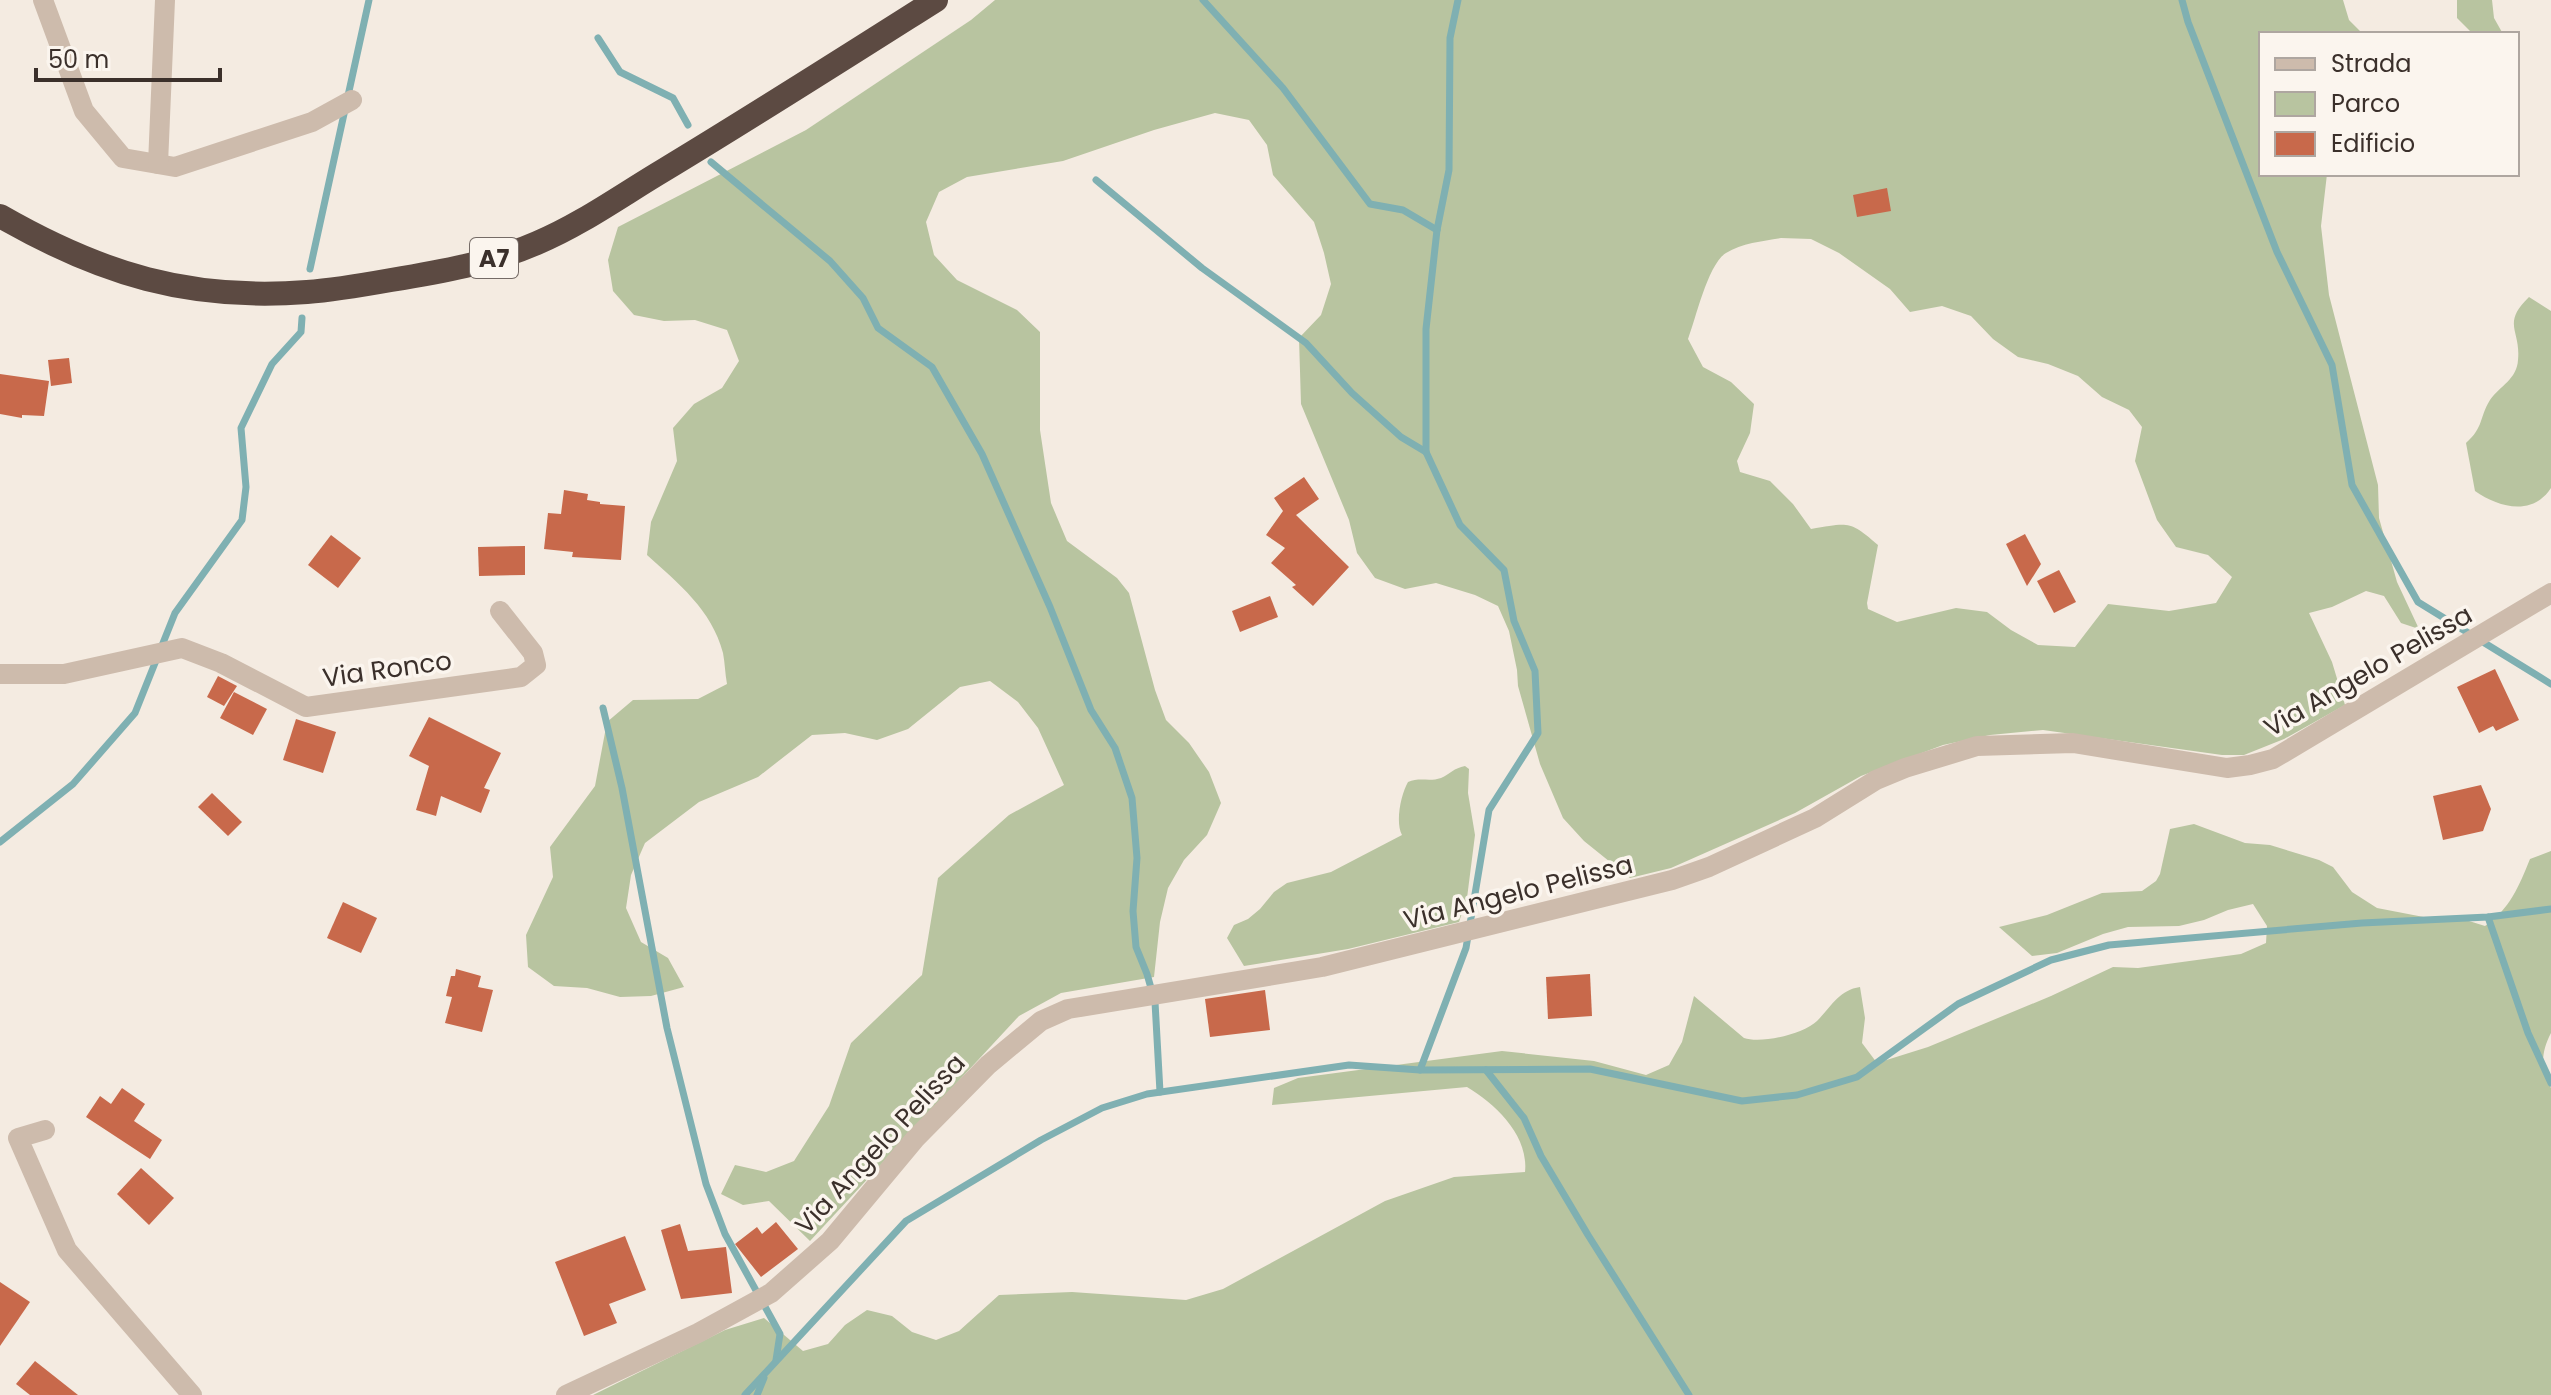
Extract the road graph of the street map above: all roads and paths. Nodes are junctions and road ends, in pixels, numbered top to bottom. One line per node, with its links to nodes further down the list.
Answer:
1 (43, 0): 5 (street)
2 (165, 0): 5 (street)
3 (936, 0): 6 (highway, A7)
4 (352, 100): 5 (street)
5 (158, 164)
6 (0, 216)
7 (2551, 593): 12 (street, Via Angelo Pelissa)
8 (500, 611): 9 (street, Via Ronco)
9 (0, 674)
10 (45, 1130): 11 (street)
11 (192, 1395)
12 (566, 1395)

